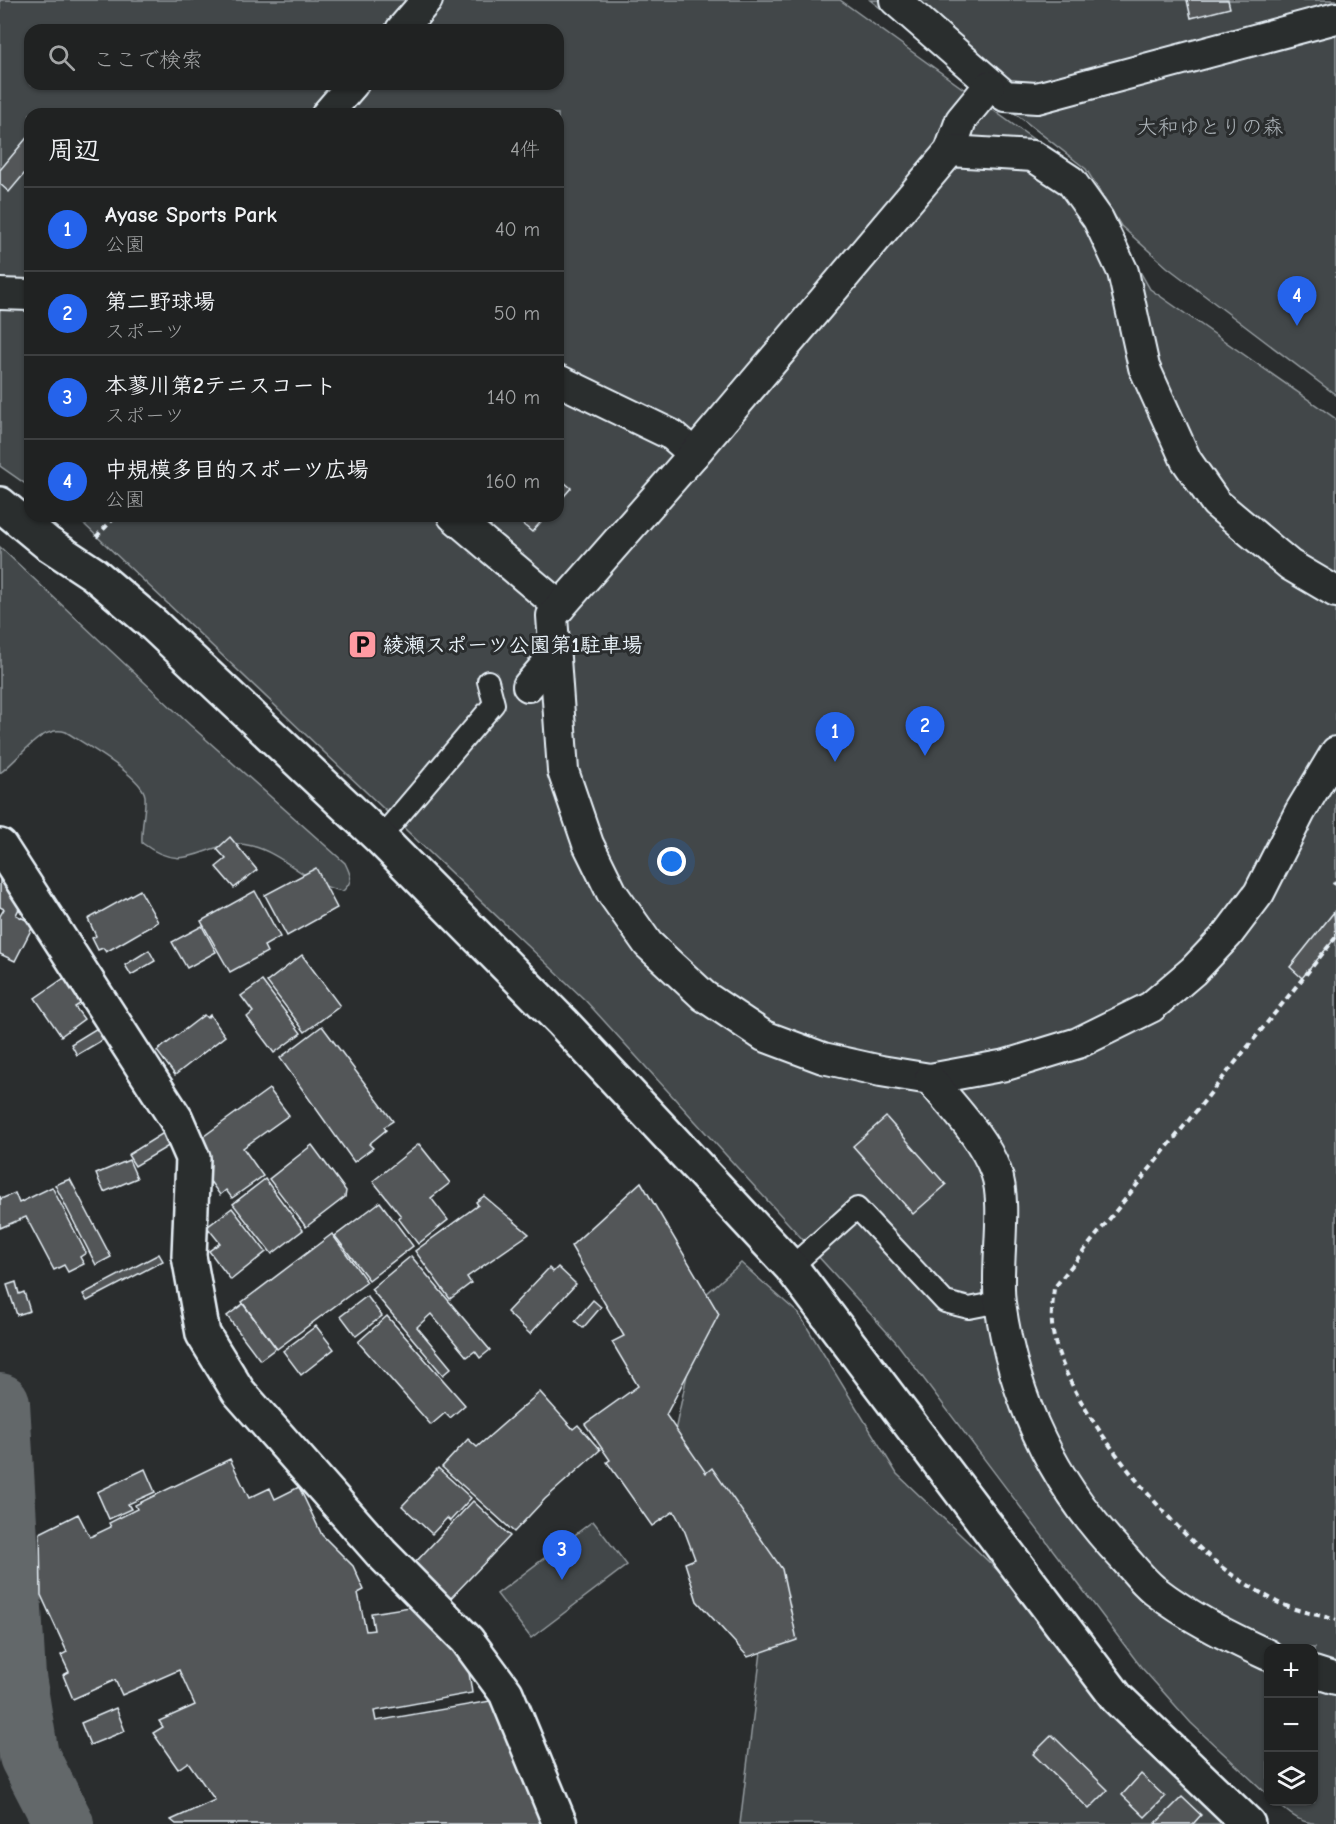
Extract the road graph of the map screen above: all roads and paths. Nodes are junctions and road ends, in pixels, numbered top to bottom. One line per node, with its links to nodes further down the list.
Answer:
1 (427, 0): 4 (street)
2 (895, 0): 5 (street)
3 (1336, 18): 5 (street)
4 (406, 24)
5 (989, 86): 8 (street)
6 (349, 90): 7 (street)
7 (332, 108)
8 (950, 151): 12 (street); 17 (street)
9 (0, 294): 10 (street)
10 (24, 294)
11 (564, 383): 12 (street)
12 (694, 454): 18 (street)
13 (0, 504): 23 (street)
14 (110, 522): 16 (path)
15 (460, 522): 18 (street)
16 (96, 537)
17 (1336, 592)
18 (560, 607): 19 (street)
19 (554, 656): 21 (street); 26 (street)
20 (488, 681): 23 (lane)
21 (528, 686)
22 (1336, 752): 26 (street)
23 (380, 838): 27 (street)
24 (0, 846): 33 (street)
25 (1336, 937): 29 (path)
26 (930, 1079): 28 (street)
27 (791, 1267): 28 (lane); 34 (street)
28 (1000, 1302): 30 (street)
29 (1336, 1620)
30 (1264, 1653)
31 (1318, 1673): 32 (street)
32 (1336, 1679)
33 (560, 1824)
34 (1248, 1824)

